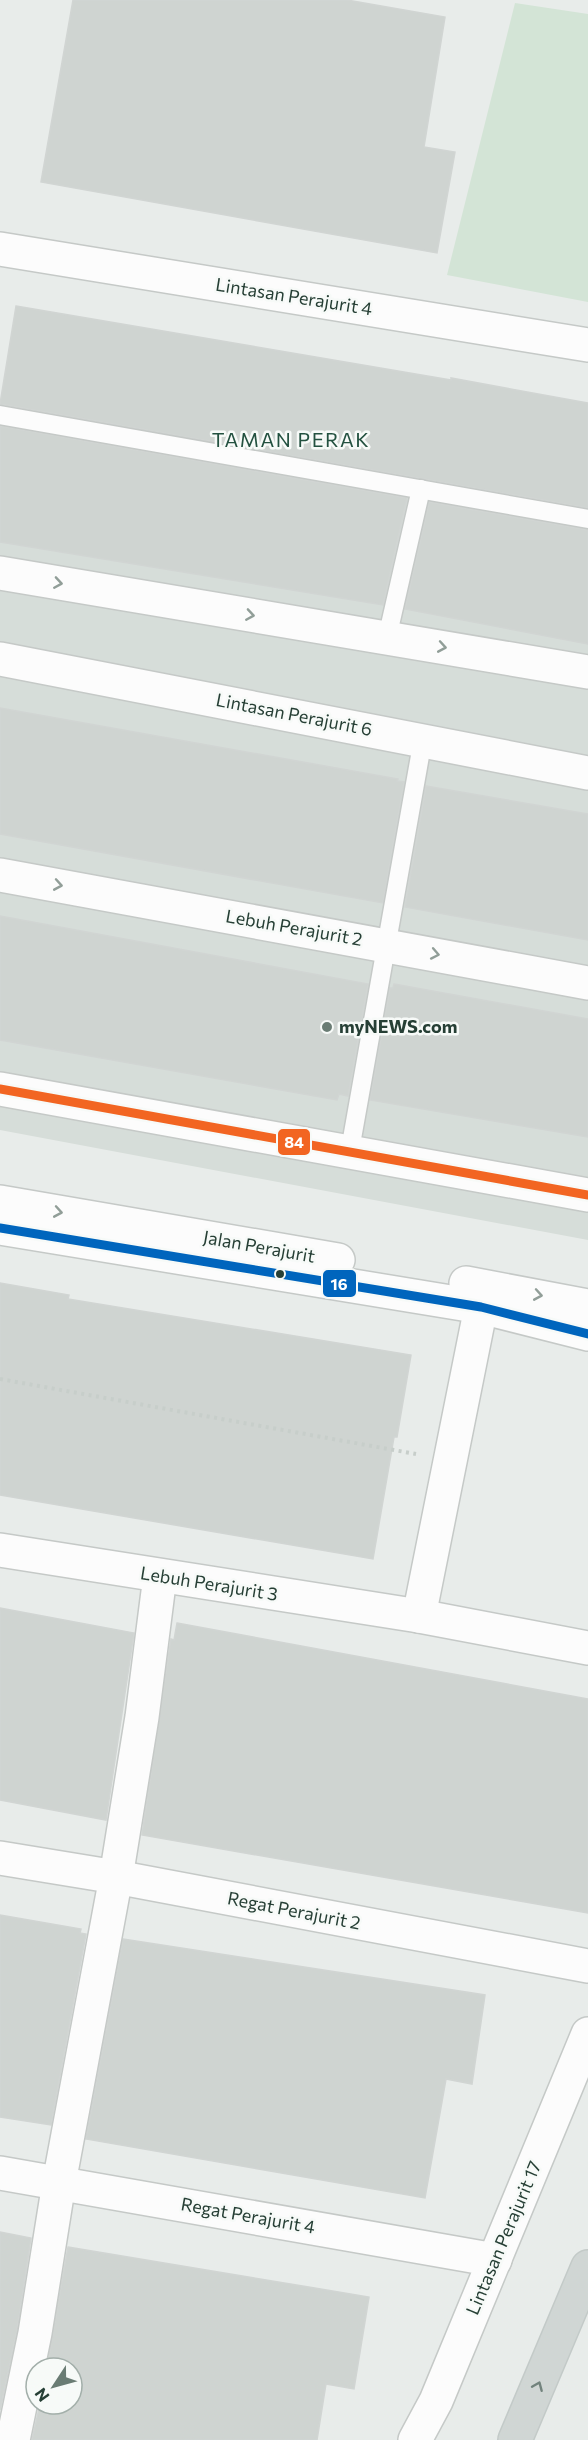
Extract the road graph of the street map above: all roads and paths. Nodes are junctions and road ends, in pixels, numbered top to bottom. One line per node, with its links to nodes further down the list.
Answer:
1 (0, 249): 2 (street, Lintasan Perajurit 4)
2 (588, 345)
3 (0, 415): 4 (lane)
4 (421, 489): 5 (lane); 7 (lane)
5 (588, 519)
6 (0, 573): 7 (street, one-way to 7)
7 (387, 638): 9 (street, one-way to 9)
8 (0, 659): 10 (street, Lintasan Perajurit 6)
9 (588, 672)
10 (423, 739): 11 (street, Lintasan Perajurit 6); 13 (lane)
11 (588, 773)
12 (0, 874): 13 (street, Lebuh Perajurit 2, one-way to 13)
13 (386, 945): 14 (street, Lebuh Perajurit 2, one-way to 14); 16 (lane)
14 (588, 983)
15 (0, 1089): 16 (street)
16 (350, 1150): 17 (street)
17 (588, 1195)
18 (0, 1202): 20 (street, Jalan Perajurit, one-way to 20)
19 (0, 1228): 21 (street, Jalan Perajurit)
20 (588, 1306)
21 (482, 1307): 22 (street, Jalan Perajurit); 24 (street)
22 (588, 1334)
23 (0, 1379): 24 (path)
24 (450, 1460): 27 (street)
25 (0, 1550): 26 (street, Lebuh Perajurit 3)
26 (160, 1576): 27 (street, Lebuh Perajurit 3); 30 (street)
27 (419, 1616): 28 (street)
28 (588, 1648)
29 (0, 1858): 30 (street, Regat Perajurit 2)
30 (116, 1877): 31 (street, Regat Perajurit 2); 34 (street)
31 (588, 1966)
32 (588, 2034): 35 (street, Lintasan Perajurit 17)
33 (0, 2173): 34 (street, Regat Perajurit 4)
34 (59, 2183): 35 (street, Regat Perajurit 4); 37 (street)
35 (495, 2260): 38 (street, Lintasan Perajurit 17)
36 (588, 2267): 39 (main road, one-way to 36)
37 (13, 2440)
38 (415, 2440)
39 (515, 2440)

